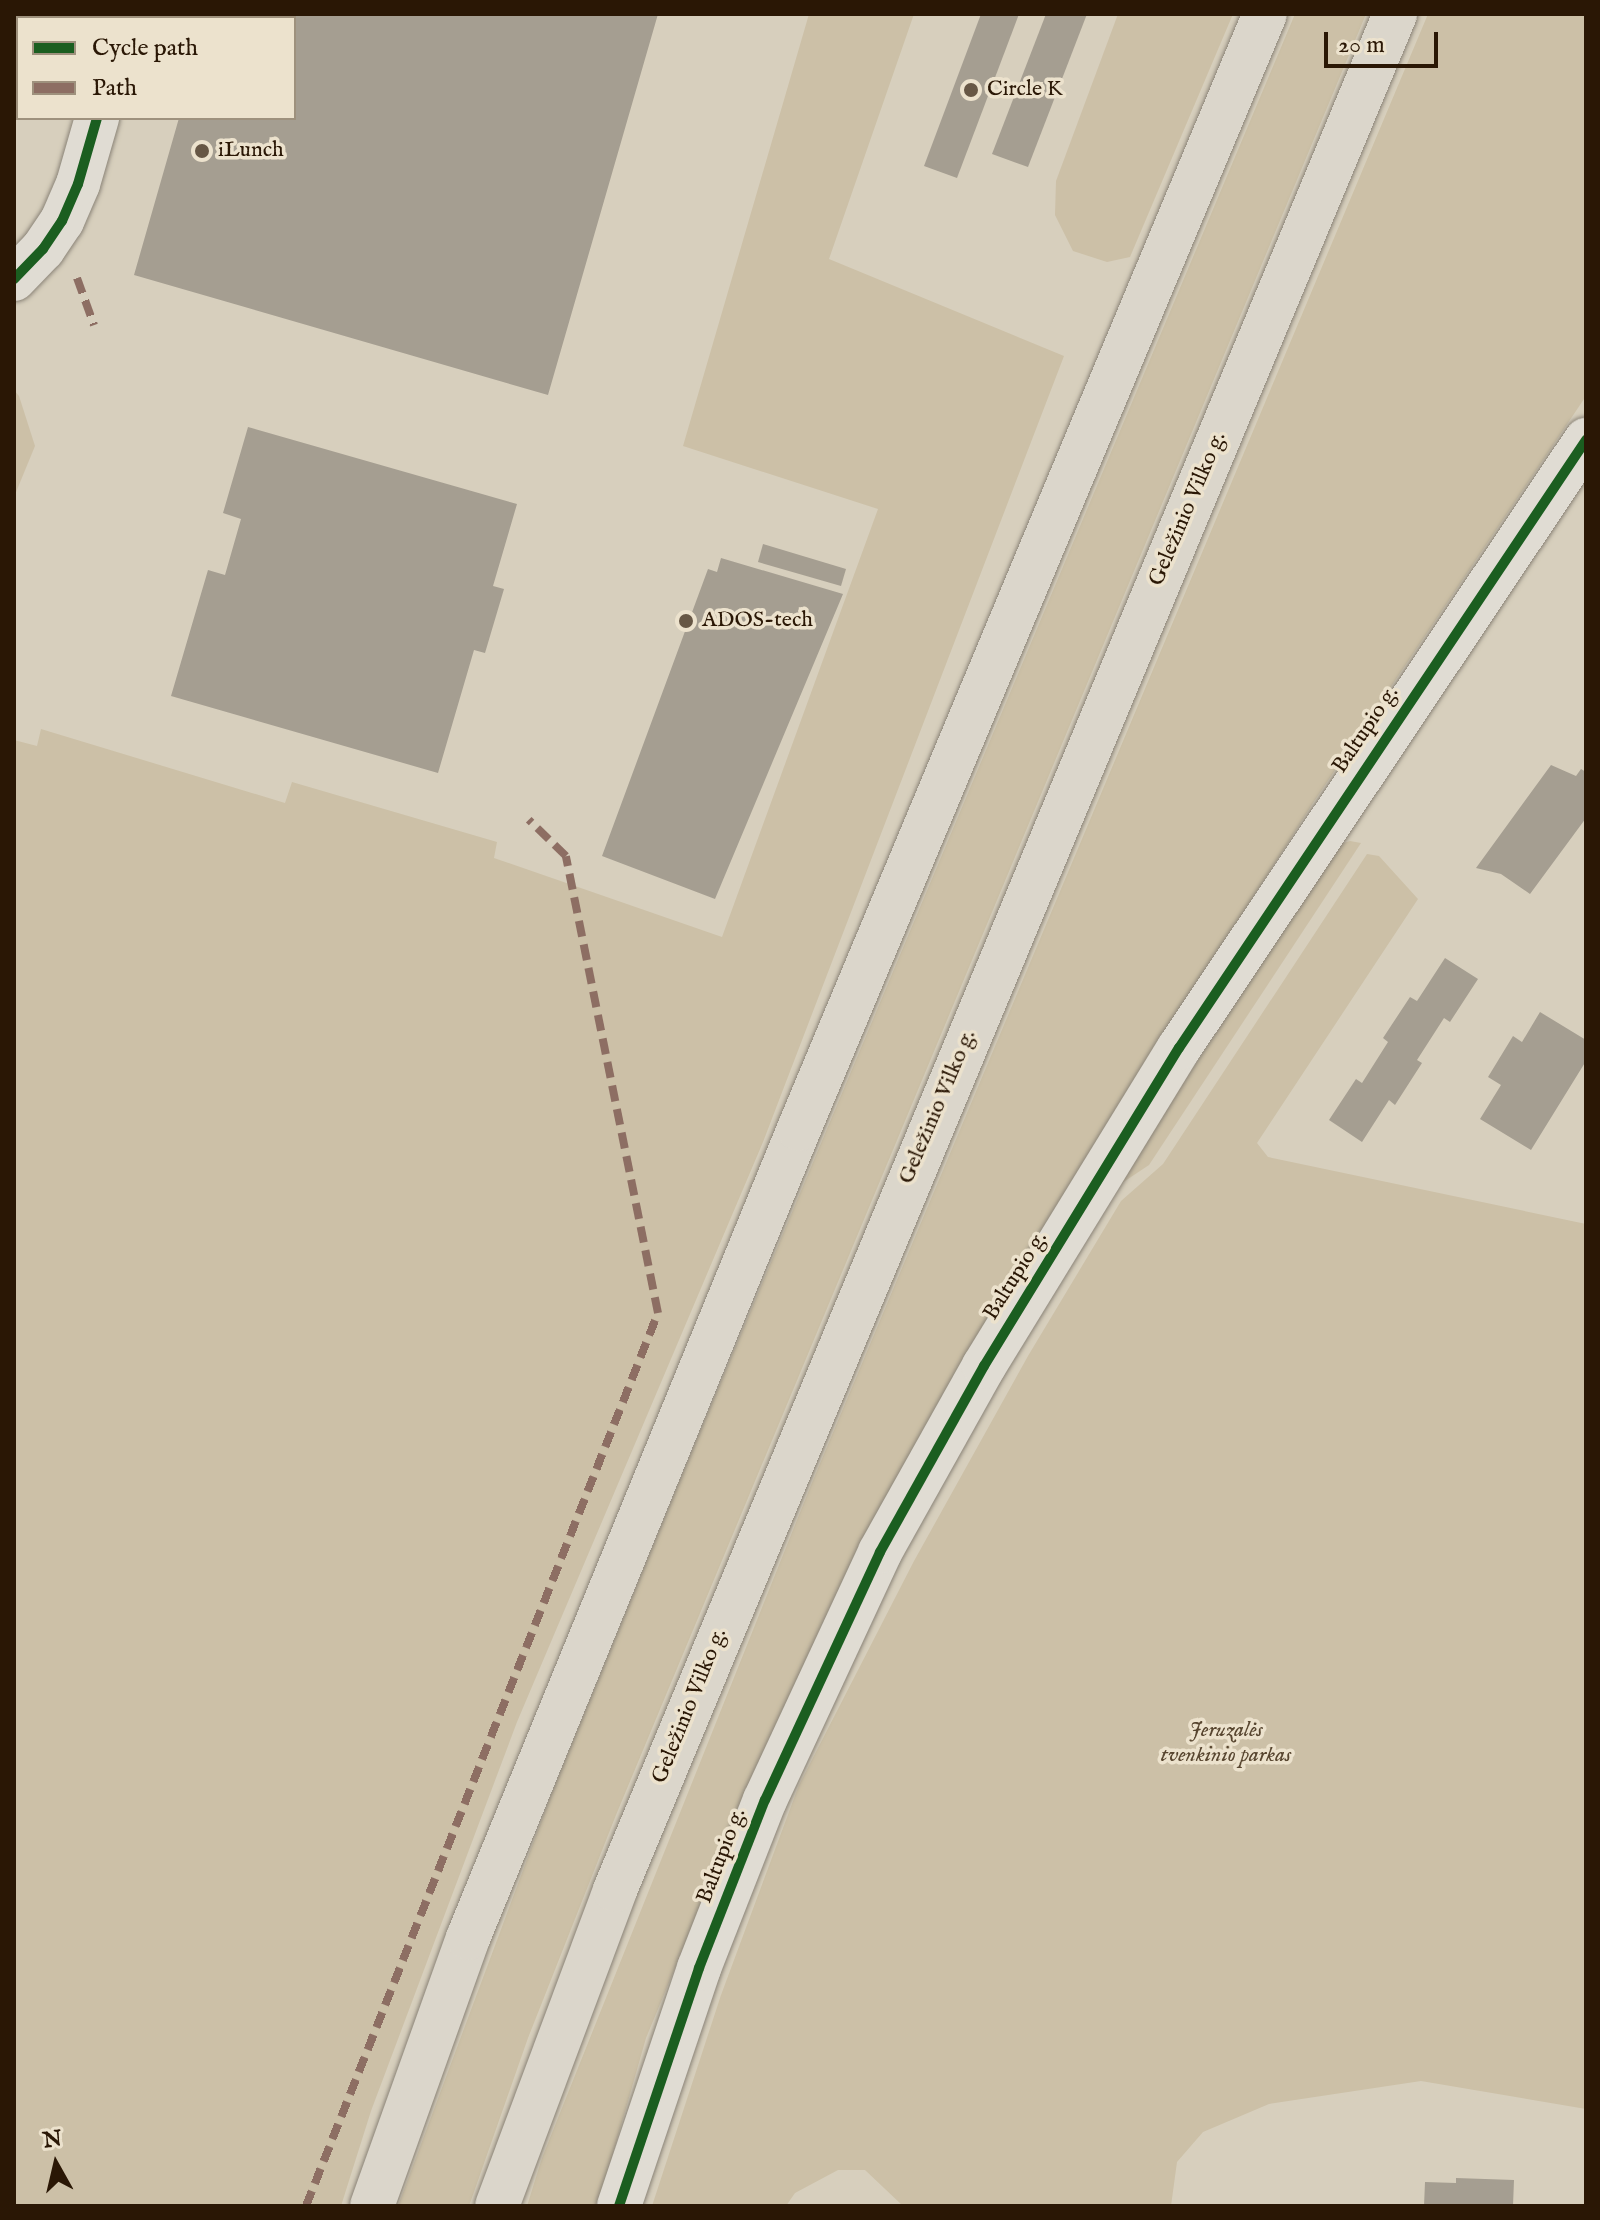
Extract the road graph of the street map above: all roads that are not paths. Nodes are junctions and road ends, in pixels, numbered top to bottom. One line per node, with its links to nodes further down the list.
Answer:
1 (1265, 14): 6 (highway)
2 (1395, 14): 7 (highway, Geležinio Vilko g.)
3 (96, 120): 4 (street)
4 (14, 279)
5 (1586, 440): 8 (street, Baltupio g.)
6 (372, 2206)
7 (497, 2206)
8 (619, 2206)

